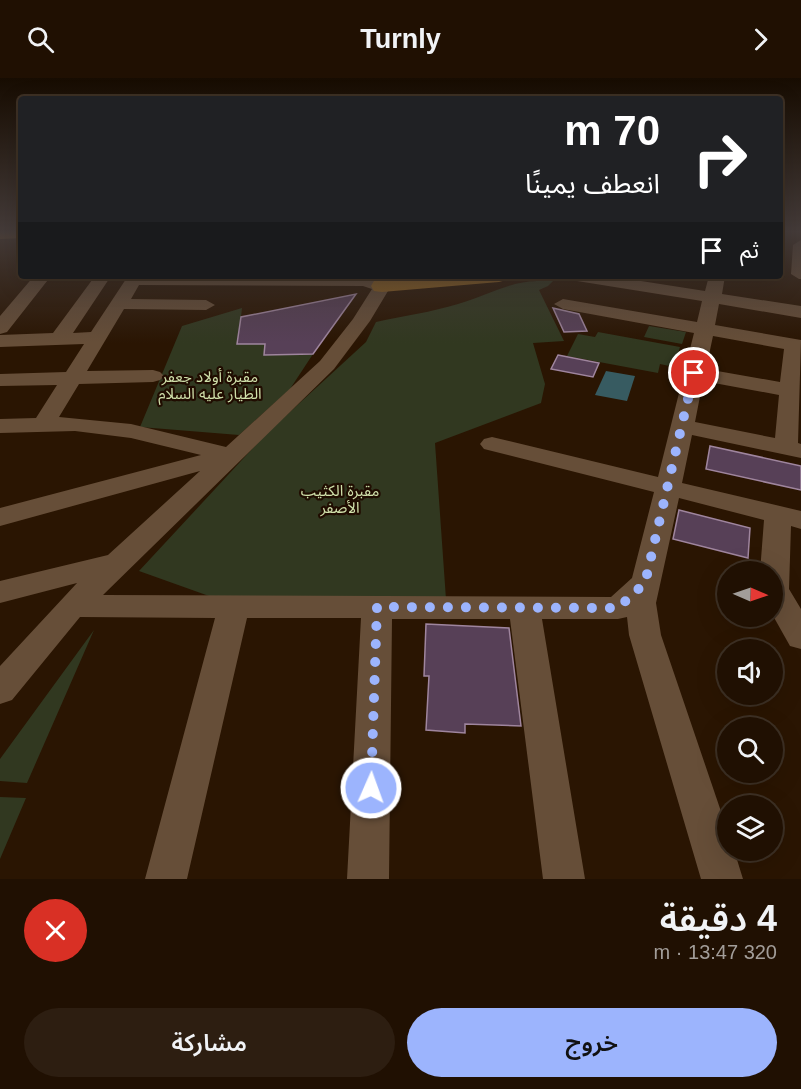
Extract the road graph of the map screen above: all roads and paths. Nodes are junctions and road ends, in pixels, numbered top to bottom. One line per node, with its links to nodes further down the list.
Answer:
1 (783, 271): 2 (street)
2 (800, 274)
3 (41, 279): 15 (street)
4 (101, 279): 17 (street)
5 (134, 279): 11 (street)
6 (246, 279): 7 (street); 10 (street)
7 (387, 279): 31 (street)
8 (614, 279): 9 (street)
9 (714, 287): 14 (street); 16 (street)
10 (238, 301)
11 (118, 304): 13 (street); 18 (street)
12 (563, 304): 16 (street)
13 (206, 305)
14 (801, 312)
15 (0, 328)
16 (704, 329): 20 (street); 21 (street)
17 (60, 338): 18 (street); 19 (street)
18 (97, 338): 23 (street)
19 (0, 341)
20 (797, 345): 25 (street)
21 (694, 373): 25 (street); 28 (street)
22 (153, 376): 23 (street)
23 (72, 378): 24 (street); 26 (street)
24 (0, 380)
25 (795, 391): 30 (street)
26 (43, 425): 27 (street); 31 (street)
27 (0, 426)
28 (682, 426): 30 (street); 32 (street)
29 (492, 444): 32 (street)
30 (794, 449)
31 (230, 455): 33 (street); 35 (street)
32 (668, 488): 34 (street); 36 (street)
33 (0, 517)
34 (789, 517): 42 (street)
35 (115, 564): 37 (street); 38 (street)
36 (645, 583): 41 (street); 47 (street)
37 (0, 592)
38 (72, 606): 39 (street); 43 (street)
39 (234, 606): 40 (street); 44 (street)
40 (377, 607): 41 (street); 45 (street)
41 (524, 608): 46 (street)
42 (801, 637)
43 (0, 690)
44 (166, 879)
45 (369, 879)
46 (564, 879)
47 (722, 879)

